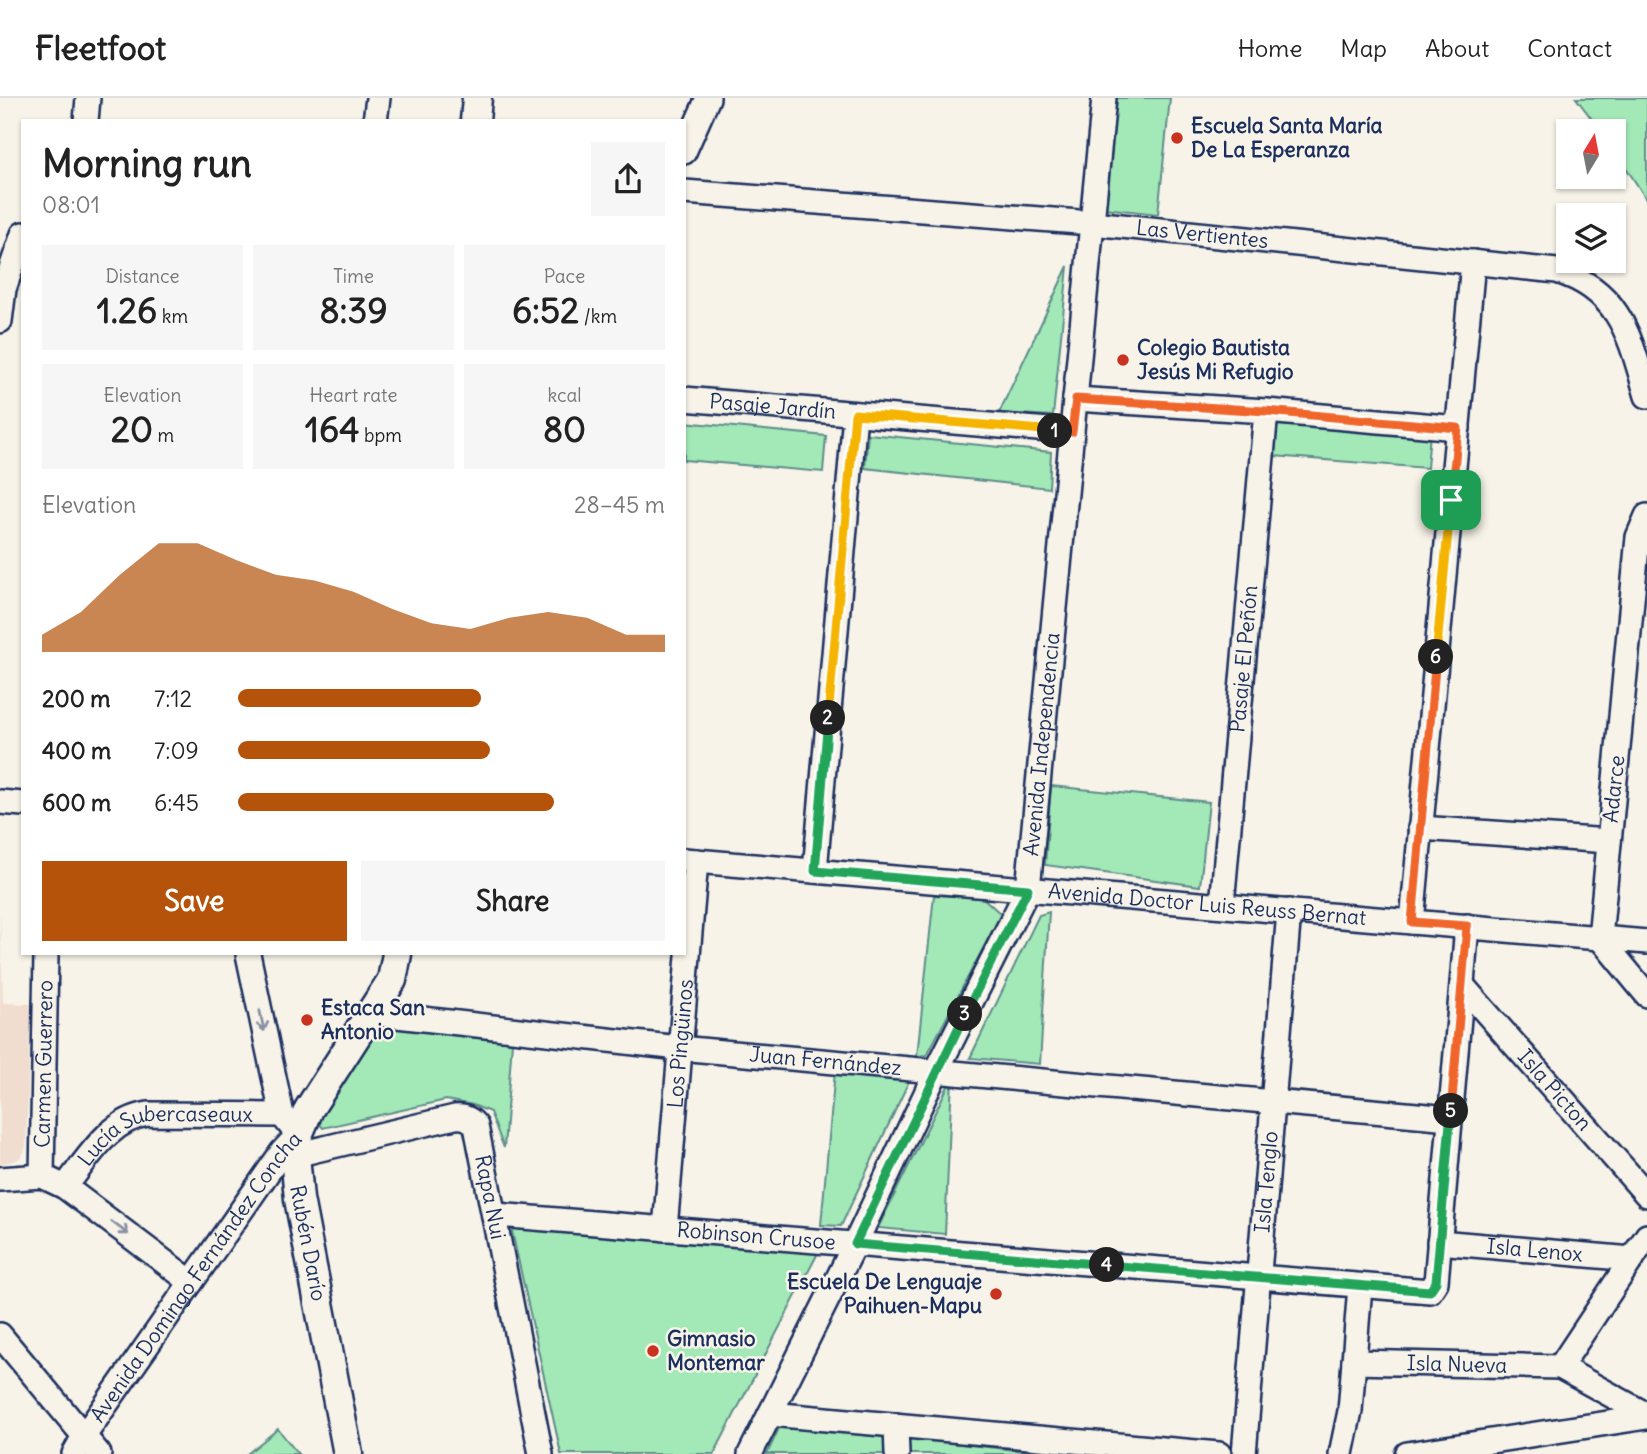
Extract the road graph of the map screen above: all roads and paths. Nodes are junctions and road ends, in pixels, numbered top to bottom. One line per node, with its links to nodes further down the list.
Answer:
1 (88, 98): 6 (street)
2 (378, 98): 7 (street)
3 (477, 98): 8 (main road)
4 (708, 98): 9 (street)
5 (1104, 98): 11 (street, Avenida Independencia)
6 (86, 119)
7 (375, 119)
8 (475, 119)
9 (686, 148)
10 (686, 192): 11 (street, Las Vertientes)
11 (1092, 223): 13 (street, Las Vertientes); 17 (street, Avenida Independencia)
12 (21, 240): 14 (street)
13 (1473, 262): 15 (street, Las Vertientes); 20 (street)
14 (0, 321)
15 (1647, 397)
16 (686, 399): 19 (street, Pasaje Jardín)
17 (1076, 399): 18 (street); 21 (street, Avenida Independencia)
18 (1266, 411): 20 (street); 30 (street, Pasaje El Peñón)
19 (855, 414): 21 (street, Pasaje Jardín); 28 (street)
20 (1458, 428): 25 (street)
21 (1072, 432): 29 (street, Avenida Independencia)
22 (1647, 516): 26 (street, Adarce)
23 (0, 802): 24 (street)
24 (21, 804)
25 (1420, 828): 26 (street); 32 (street)
26 (1609, 841): 35 (street, Adarce)
27 (690, 860): 28 (street, Avenida Doctor Luis Reuss Bernat); 34 (street, Los Pingüinos)
28 (815, 871): 29 (street, Avenida Doctor Luis Reuss Bernat)
29 (1028, 889): 30 (street, Avenida Doctor Luis Reuss Bernat); 45 (street, Avenida Independencia)
30 (1222, 905): 31 (street, Avenida Doctor Luis Reuss Bernat)
31 (1289, 911): 32 (street, Avenida Doctor Luis Reuss Bernat); 46 (street, Isla Tenglo)
32 (1412, 922): 33 (street, Avenida Doctor Luis Reuss Bernat)
33 (1467, 926): 35 (street, Avenida Doctor Luis Reuss Bernat); 41 (street)
34 (686, 928)
35 (1600, 938): 36 (street, Avenida Doctor Luis Reuss Bernat); 42 (street)
36 (1647, 942)
37 (46, 955): 49 (street, Carmen Guerrero)
38 (248, 955): 48 (street, Rubén Darío, one-way to 48)
39 (397, 955): 43 (main road, Avenida Domingo Fernández Concha)
40 (684, 955): 44 (street, Los Pingüinos)
41 (1462, 985): 47 (street); 52 (street, Isla Picton)
42 (1647, 995)
43 (370, 1013): 44 (street, Juan Fernández); 48 (main road, Avenida Domingo Fernández Concha)
44 (679, 1048): 45 (street, Juan Fernández); 54 (street, Los Pingüinos)
45 (937, 1070): 46 (street, Juan Fernández); 57 (street, Avenida Independencia)
46 (1273, 1101): 47 (street, Juan Fernández); 59 (street, Isla Tenglo)
47 (1450, 1118): 56 (street)
48 (291, 1135): 51 (street, Lucía Subercaseaux); 53 (street, Rapa Nui); 60 (street, Avenida Domingo Fernández Concha); 73 (main road, Rubén Darío)
49 (42, 1176): 50 (street); 51 (street, Lucía Subercaseaux)
50 (0, 1180)
51 (65, 1187): 60 (street, Lucía Subercaseaux, one-way to 60)
52 (1647, 1195)
53 (496, 1215): 54 (street, Robinson Crusoe); 74 (street, Rapa Nui)
54 (664, 1229): 57 (street, Robinson Crusoe)
55 (1647, 1236): 58 (street)
56 (1439, 1242): 58 (street, Isla Lenox); 61 (street, Robinson Crusoe)
57 (855, 1244): 59 (street, Robinson Crusoe); 65 (street, Avenida Independencia)
58 (1632, 1259): 64 (street)
59 (1259, 1278): 61 (street, Robinson Crusoe); 78 (street, Isla Tenglo)
60 (191, 1282): 68 (street, Avenida Domingo Fernández Concha)
61 (1360, 1286): 63 (street)
62 (0, 1335): 68 (street)
63 (1354, 1362): 64 (street, Isla Nueva); 79 (street)
64 (1560, 1367): 66 (street)
65 (770, 1414): 67 (street); 75 (street, Avenida Independencia)
66 (1647, 1416): 69 (street)
67 (896, 1425): 70 (street); 76 (street)
68 (79, 1445): 72 (street)
69 (1525, 1446): 71 (street)
70 (1088, 1448): 77 (street)
71 (1421, 1453)
72 (99, 1454)
73 (348, 1454)
74 (541, 1454)
75 (750, 1454)
76 (897, 1454)
77 (1219, 1454)
78 (1244, 1454)
79 (1341, 1454)

